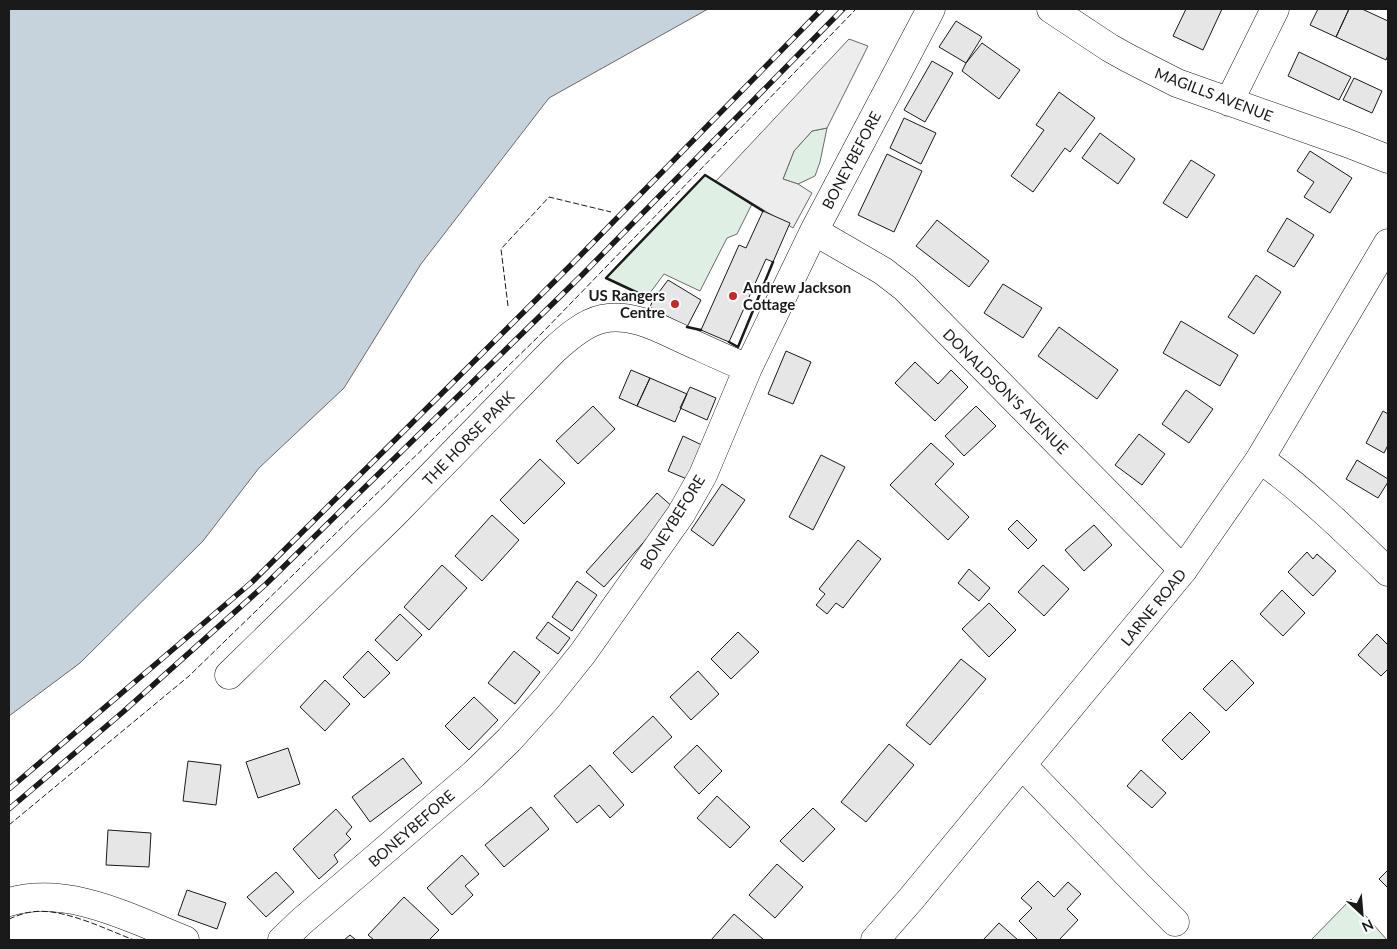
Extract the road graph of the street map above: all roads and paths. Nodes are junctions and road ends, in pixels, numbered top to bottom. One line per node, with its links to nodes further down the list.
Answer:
1 (931, 9): 6 (street, BONEYBEFORE)
2 (1051, 9): 4 (street, MAGILLS AVENUE)
3 (1275, 9): 4 (street)
4 (1229, 102): 5 (street, MAGILLS AVENUE)
5 (1388, 159)
6 (814, 231): 8 (street, BONEYBEFORE); 10 (street, DONALDSON'S AVENUE)
7 (1388, 243): 9 (street, LARNE ROAD)
8 (748, 368): 12 (street, THE HORSE PARK); 17 (street, BONEYBEFORE)
9 (1260, 458): 10 (street, LARNE ROAD); 11 (street)
10 (1183, 570): 13 (street, LARNE ROAD)
11 (1388, 572)
12 (229, 675)
13 (1022, 765): 15 (street); 18 (street, LARNE ROAD)
14 (9, 902): 16 (street)
15 (1175, 922)
16 (185, 940)
17 (282, 940)
18 (875, 940)

